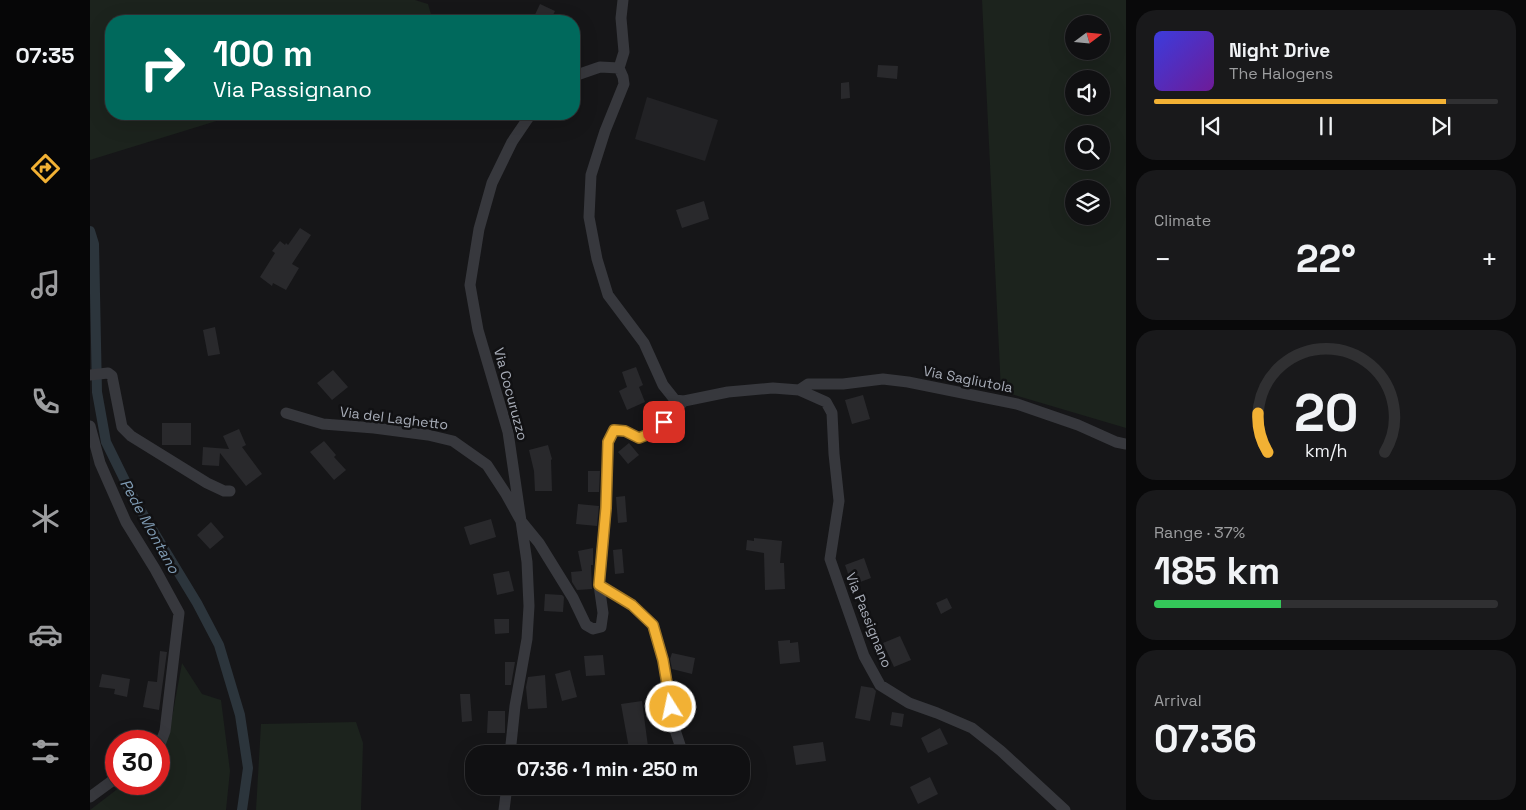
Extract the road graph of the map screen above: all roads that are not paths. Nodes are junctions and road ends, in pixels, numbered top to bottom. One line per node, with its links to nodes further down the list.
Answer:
1 (622, 0): 2 (street)
2 (619, 68): 3 (street); 7 (street)
3 (580, 74)
4 (527, 120): 12 (street, Via Cocuruzzo)
5 (90, 375): 11 (street)
6 (799, 390): 7 (street); 10 (street, Via Sagliutola); 21 (street, Via Passignano)
7 (684, 401): 13 (street)
8 (286, 413): 12 (street, Via del Laghetto)
9 (90, 426): 14 (street)
10 (1126, 444)
11 (230, 490)
12 (521, 521): 13 (street); 15 (street, Via Cocuruzzo)
13 (599, 585): 16 (street)
14 (165, 730)
15 (511, 745)
16 (680, 745)
17 (105, 786): 19 (street)
18 (506, 795): 20 (street)
19 (90, 797)
20 (504, 810)
21 (1065, 810)

